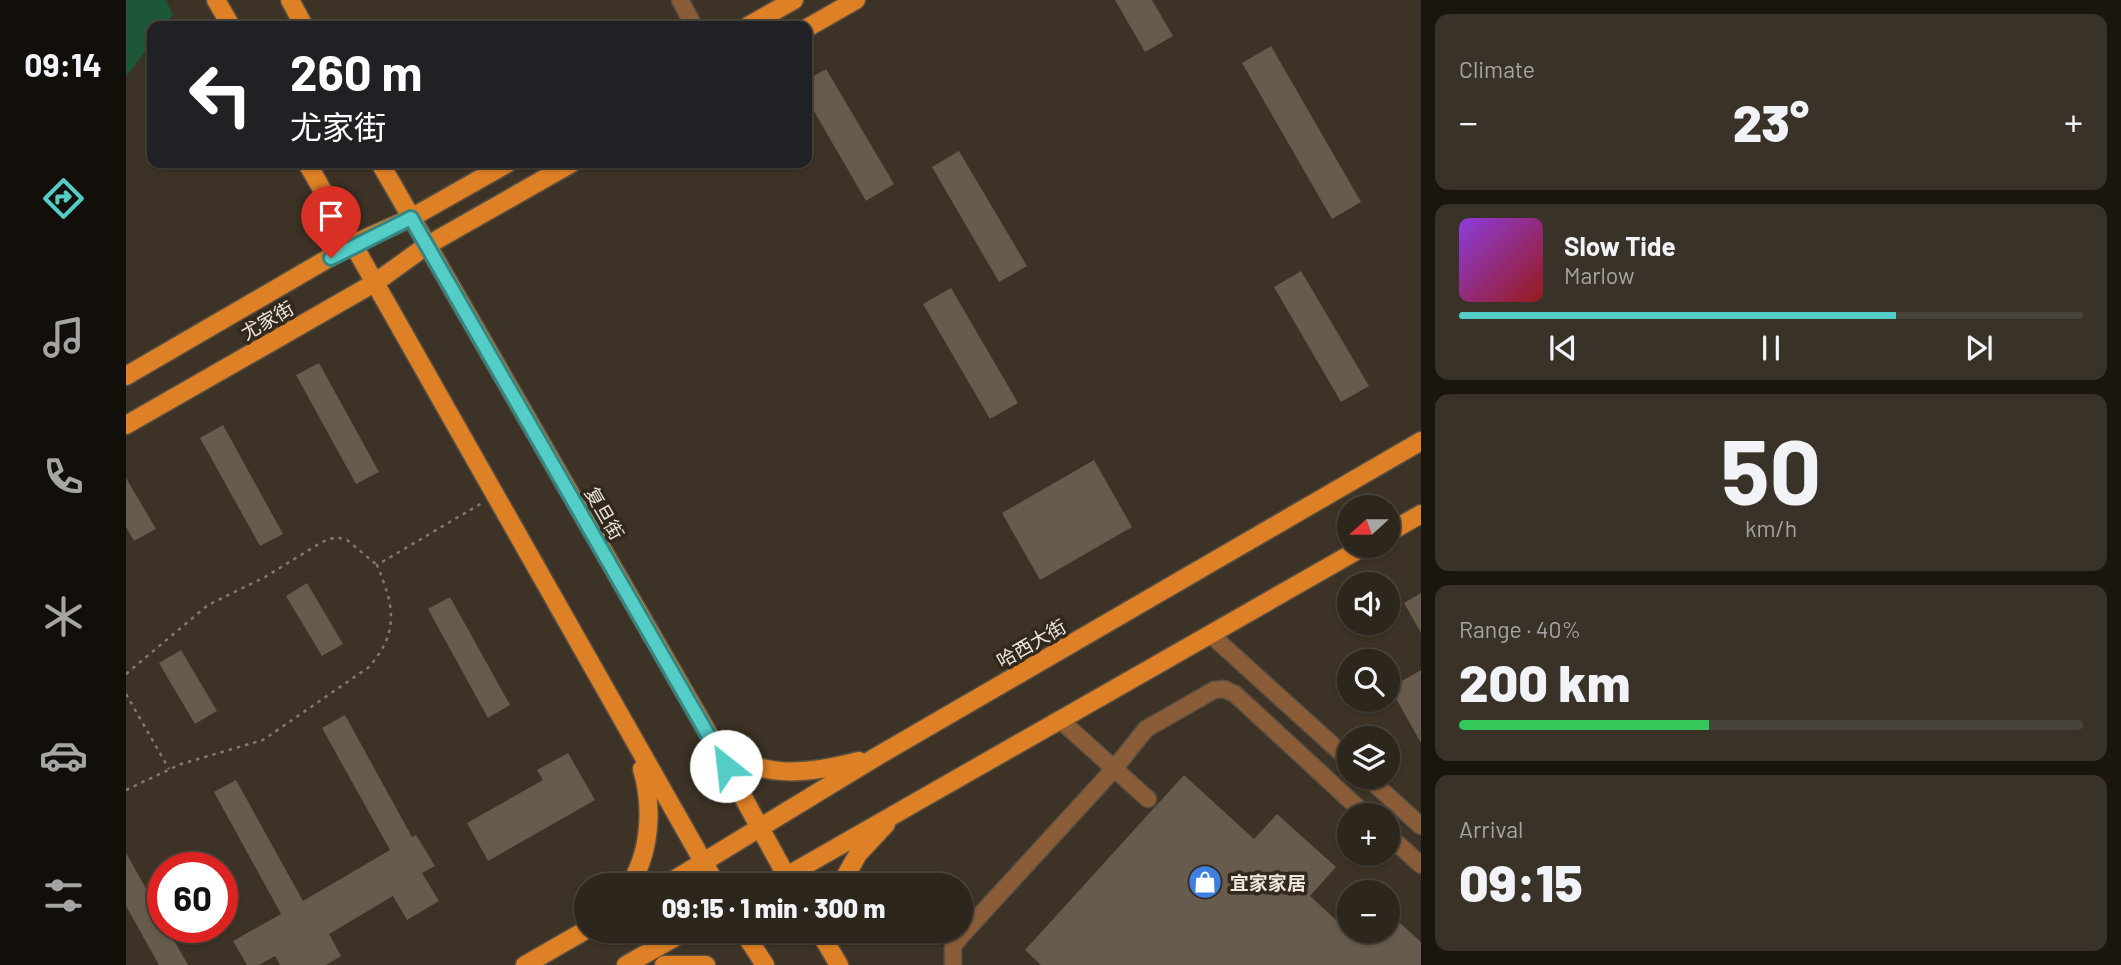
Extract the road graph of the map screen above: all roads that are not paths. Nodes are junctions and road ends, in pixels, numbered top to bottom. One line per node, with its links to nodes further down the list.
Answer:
1 (216, 0): 6 (main road)
2 (289, 0): 7 (main road)
3 (680, 0): 8 (street)
4 (794, 0): 9 (main road)
5 (856, 0): 10 (main road)
6 (228, 21)
7 (301, 21)
8 (691, 21)
9 (757, 21)
10 (812, 25)
11 (310, 168): 16 (main road)
12 (383, 168): 15 (main road, 复旦街)
13 (499, 168): 15 (main road, 尤家街)
14 (563, 168): 17 (main road, 尤家街)
15 (411, 218): 16 (main road, 尤家街); 17 (main road, 复旦街)
16 (353, 244): 18 (main road); 19 (main road, 尤家街)
17 (426, 246): 18 (main road, 尤家街); 27 (main road, 复旦街)
18 (376, 282): 20 (main road, 尤家街); 28 (main road)
19 (126, 376)
20 (126, 425)
21 (1421, 441): 30 (main road, 哈西大街)
22 (1421, 514): 23 (main road)
23 (1400, 526)
24 (1343, 558): 25 (main road)
25 (1210, 634): 26 (main road); 29 (street)
26 (1059, 719): 31 (street); 35 (main road)
27 (704, 726): 30 (main road); 37 (main road, 复旦街)
28 (635, 745): 39 (main road); 41 (main road)
29 (1337, 749)
30 (876, 757): 37 (main road, 哈西大街)
31 (1114, 769): 33 (street); 34 (street); 58 (street)
32 (1380, 789): 36 (street)
33 (1148, 799)
34 (1353, 803)
35 (899, 810): 45 (main road); 46 (main road)
36 (1421, 826)
37 (760, 827): 39 (main road, 哈西大街); 44 (main road, 复旦街)
38 (1400, 846): 40 (street)
39 (704, 863): 42 (main road, 哈西大街); 43 (main road)
40 (1421, 865)
41 (634, 873)
42 (687, 873)
43 (710, 873)
44 (785, 873)
45 (801, 873)
46 (848, 873)
47 (574, 937): 53 (main road)
48 (665, 943): 54 (main road)
49 (751, 943): 57 (main road)
50 (826, 943): 52 (main road)
51 (832, 943): 52 (main road)
52 (838, 964)
53 (525, 965)
54 (626, 965)
55 (664, 965): 56 (main road)
56 (706, 965)
57 (765, 965)
58 (953, 965)

